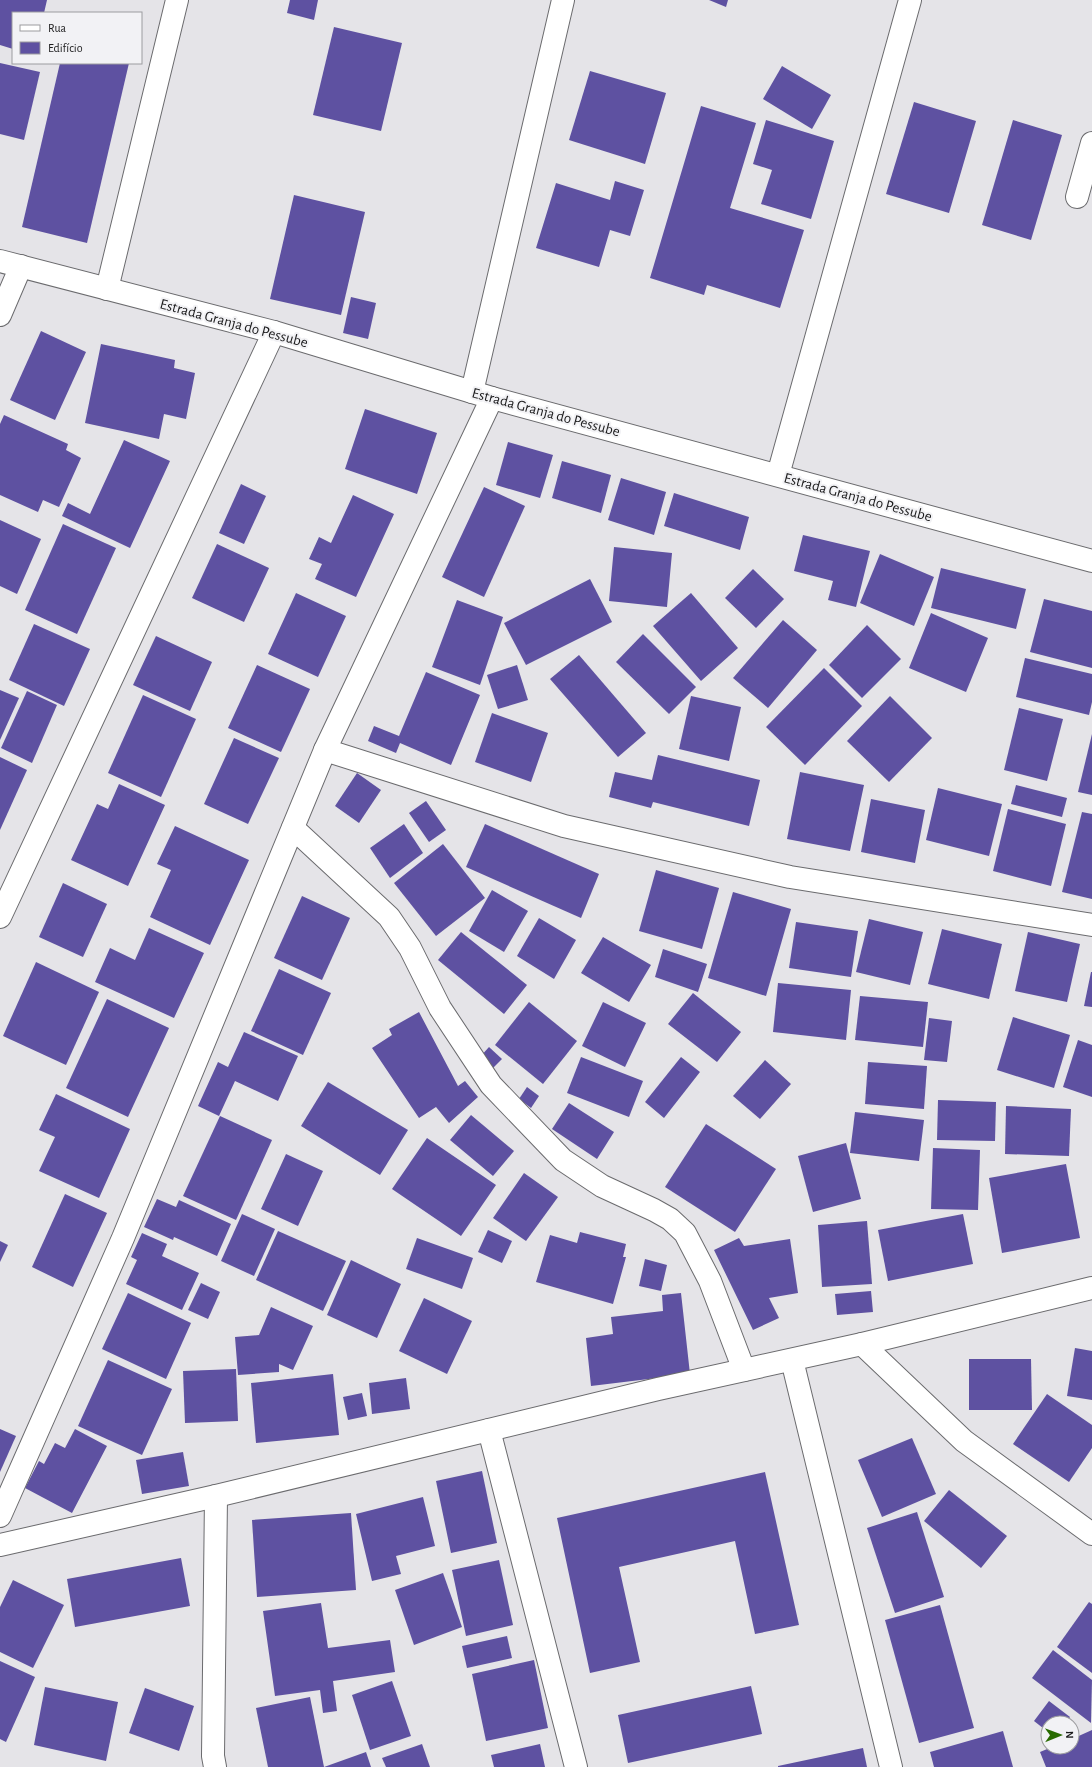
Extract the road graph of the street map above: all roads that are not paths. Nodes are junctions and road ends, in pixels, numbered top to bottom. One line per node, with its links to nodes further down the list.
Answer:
1 (178, 0): 8 (street)
2 (563, 0): 11 (street)
3 (910, 0): 12 (street)
4 (1092, 143): 5 (street)
5 (1077, 197)
6 (0, 261): 7 (street, Estrada Granja do Pessube)
7 (21, 266): 8 (street, Estrada Granja do Pessube); 9 (street)
8 (107, 289): 10 (street, Estrada Granja do Pessube)
9 (0, 315)
10 (274, 332): 11 (street, Estrada Granja do Pessube); 16 (street)
11 (482, 395): 12 (street, Estrada Granja do Pessube); 14 (street)
12 (778, 474): 13 (street, Estrada Granja do Pessube)
13 (1092, 561)
14 (325, 750): 15 (street); 17 (street)
15 (293, 828): 21 (street); 24 (street)
16 (0, 917)
17 (1092, 925)
18 (1092, 1288): 19 (street)
19 (862, 1344): 20 (street); 25 (street)
20 (792, 1360): 21 (street); 29 (street)
21 (744, 1370): 22 (street)
22 (489, 1430): 23 (street); 28 (street)
23 (216, 1496): 26 (street); 27 (street)
24 (0, 1516)
25 (1092, 1534)
26 (0, 1545)
27 (212, 1763)
28 (576, 1767)
29 (891, 1767)

